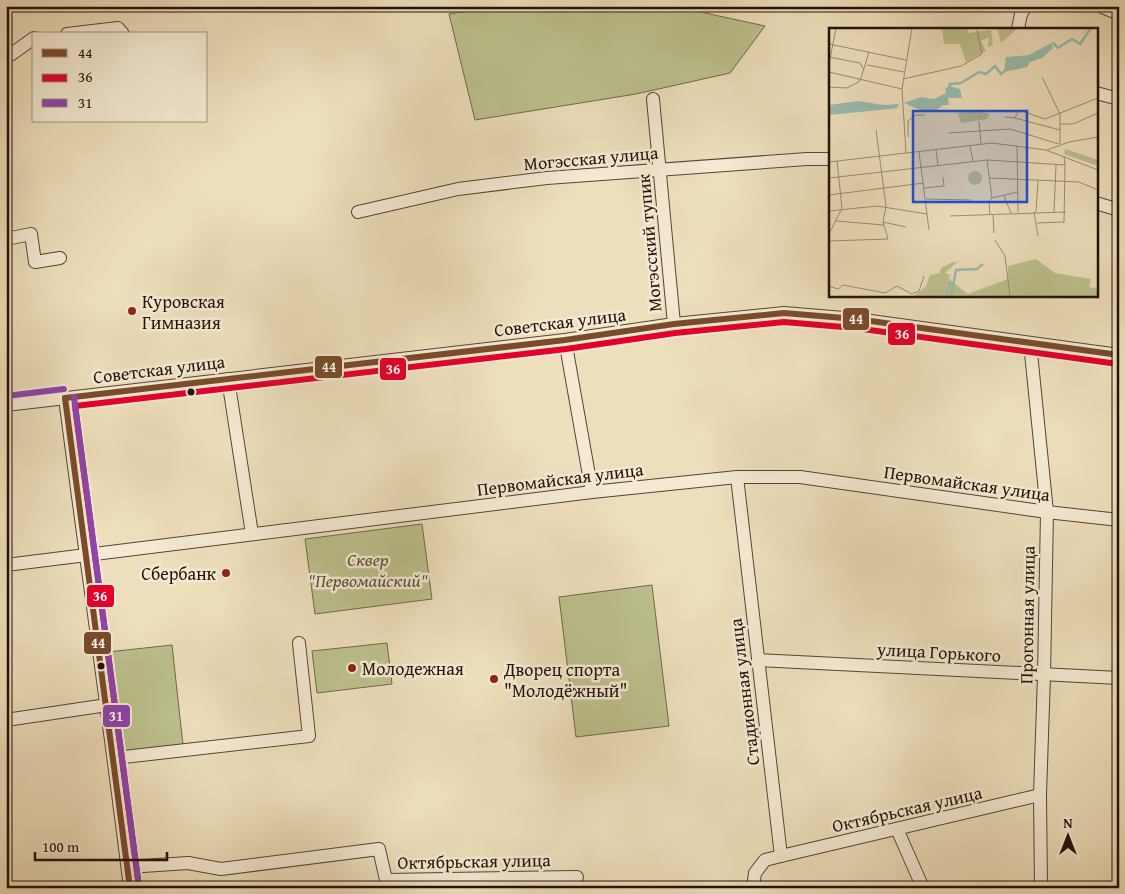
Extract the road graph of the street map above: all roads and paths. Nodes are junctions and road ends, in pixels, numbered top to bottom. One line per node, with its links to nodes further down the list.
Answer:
1 (1026, 6): 4 (street)
2 (1100, 6): 3 (street)
3 (1119, 14)
4 (1018, 28)
5 (84, 32): 6 (street)
6 (121, 32)
7 (32, 39): 8 (street)
8 (6, 58)
9 (1098, 94): 11 (street)
10 (653, 99): 13 (street, Могэсский тупик)
11 (1119, 99)
12 (829, 159): 13 (street, Могэсская улица)
13 (660, 169): 16 (street, Могэсская улица); 19 (street, Могэсский тупик)
14 (1098, 204): 15 (street)
15 (1119, 210)
16 (358, 212)
17 (6, 239): 18 (street)
18 (60, 258)
19 (674, 324): 20 (street, Советская улица); 21 (street, Советская улица)
20 (565, 340): 23 (street, Советская улица); 27 (street)
21 (1030, 343): 22 (street, Советская улица); 28 (street, Прогонная улица)
22 (1119, 355)
23 (228, 379): 24 (street, Советская улица); 30 (street)
24 (65, 398): 25 (street, Советская улица); 31 (street)
25 (6, 405)
26 (737, 477): 27 (street, Первомайская улица); 28 (street, Первомайская улица); 34 (street, Стадионная улица)
27 (592, 492): 30 (street, Первомайская улица)
28 (1046, 512): 29 (street, Первомайская улица); 35 (street, Прогонная улица)
29 (1119, 520)
30 (252, 534): 31 (street, Первомайская улица)
31 (85, 555): 32 (street, Первомайская улица); 37 (street)
32 (6, 565)
33 (298, 643): 39 (street)
34 (758, 660): 35 (street, улица Горького); 42 (street, Стадионная улица)
35 (1044, 675): 36 (street, улица Горького); 40 (street, Прогонная улица)
36 (1119, 678)
37 (107, 705): 38 (street); 39 (street)
38 (6, 720)
39 (114, 758): 43 (street)
40 (1040, 795): 41 (street, Октябрьская улица); 48 (street, Прогонная улица)
41 (897, 829): 42 (street, Октябрьская улица); 47 (street)
42 (781, 856): 46 (street)
43 (128, 867): 44 (street, Октябрьская улица); 45 (street)
44 (577, 877)
45 (130, 888)
46 (753, 888)
47 (923, 888)
48 (1041, 888)

